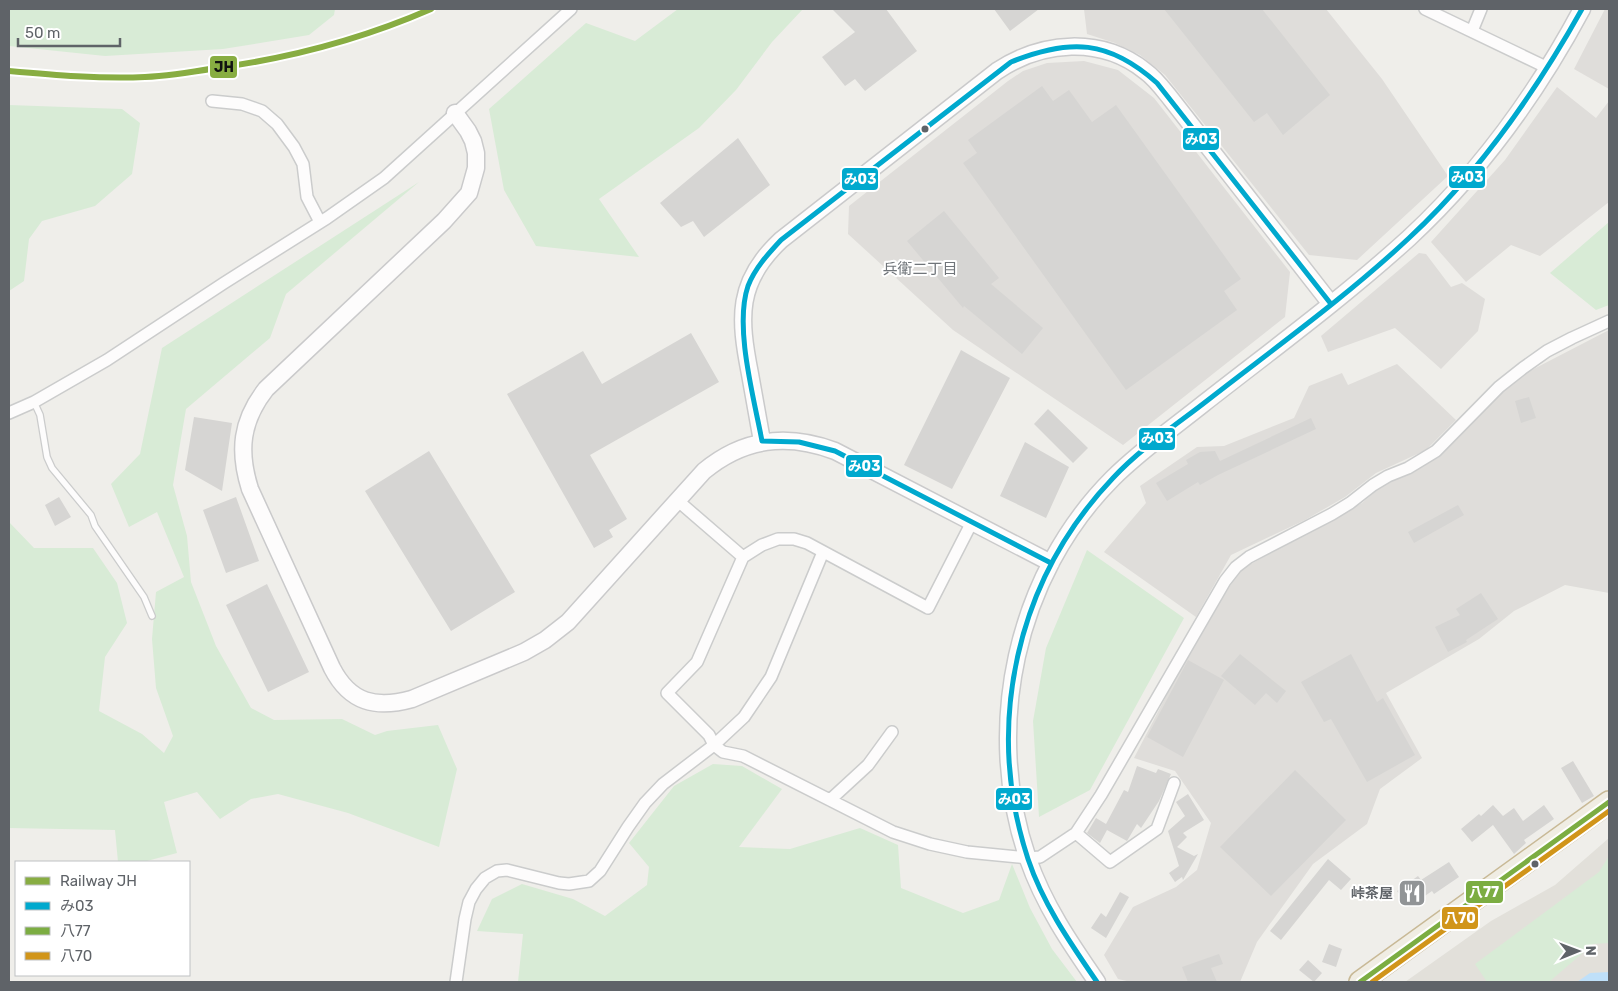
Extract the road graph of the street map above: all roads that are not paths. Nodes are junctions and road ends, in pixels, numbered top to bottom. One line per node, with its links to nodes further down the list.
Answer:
1 (571, 9): 8 (street)
2 (1425, 9): 5 (street)
3 (1481, 9): 5 (street)
4 (1582, 9): 6 (street)
5 (1472, 31): 6 (street)
6 (1548, 68): 10 (street)
7 (212, 101): 9 (street)
8 (456, 114): 9 (street); 15 (street)
9 (320, 222): 12 (street)
10 (1331, 304): 14 (street); 19 (street)
11 (1609, 321): 26 (street)
12 (34, 402): 13 (street); 20 (lane)
13 (9, 414)
14 (762, 442): 15 (street); 16 (street)
15 (677, 500): 18 (street)
16 (972, 522): 17 (street); 19 (street)
17 (823, 552): 18 (street); 22 (street)
18 (743, 557): 22 (street)
19 (1051, 562): 27 (street)
20 (152, 616)
21 (892, 732): 24 (street)
22 (714, 745): 24 (street); 28 (street)
23 (1174, 783): 26 (street)
24 (830, 800): 27 (street)
25 (1609, 802): 30 (highway)
26 (1076, 833): 27 (street)
27 (1028, 858): 29 (street)
28 (456, 982)
29 (1097, 982)
30 (1360, 982)

